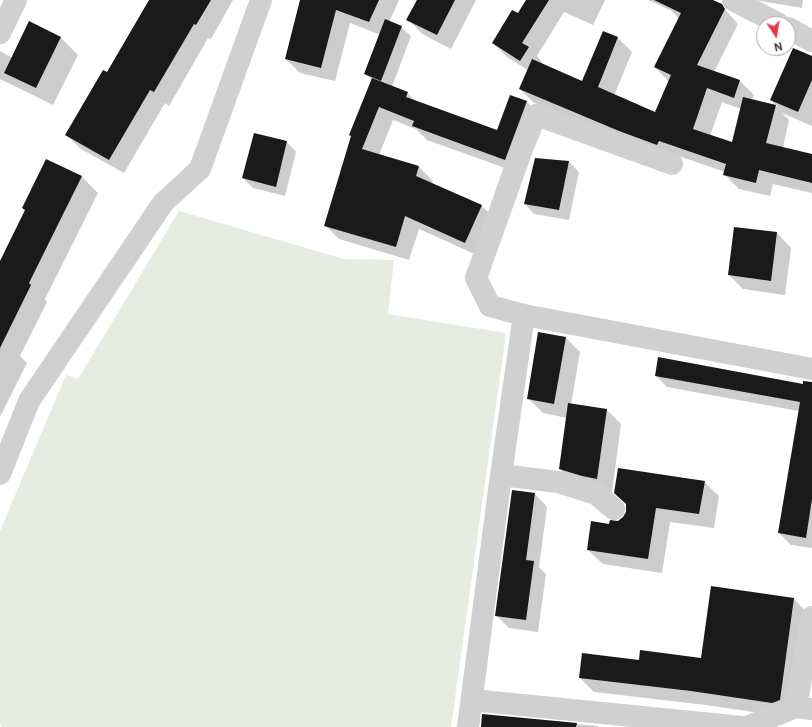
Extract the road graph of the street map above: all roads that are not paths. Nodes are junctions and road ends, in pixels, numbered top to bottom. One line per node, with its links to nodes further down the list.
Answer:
1 (16, 0): 6 (street)
2 (261, 0): 11 (street)
3 (732, 0): 4 (street)
4 (763, 16)
5 (796, 32): 7 (street)
6 (0, 33)
7 (812, 41)
8 (672, 164): 9 (street)
9 (524, 315): 10 (street); 12 (street)
10 (812, 369)
11 (0, 474)
12 (502, 475): 13 (street); 15 (street)
13 (614, 509)
14 (812, 617): 16 (street)
15 (472, 700): 17 (street); 18 (street)
16 (804, 708): 19 (street)
17 (468, 727)
18 (742, 727)
19 (747, 727)

